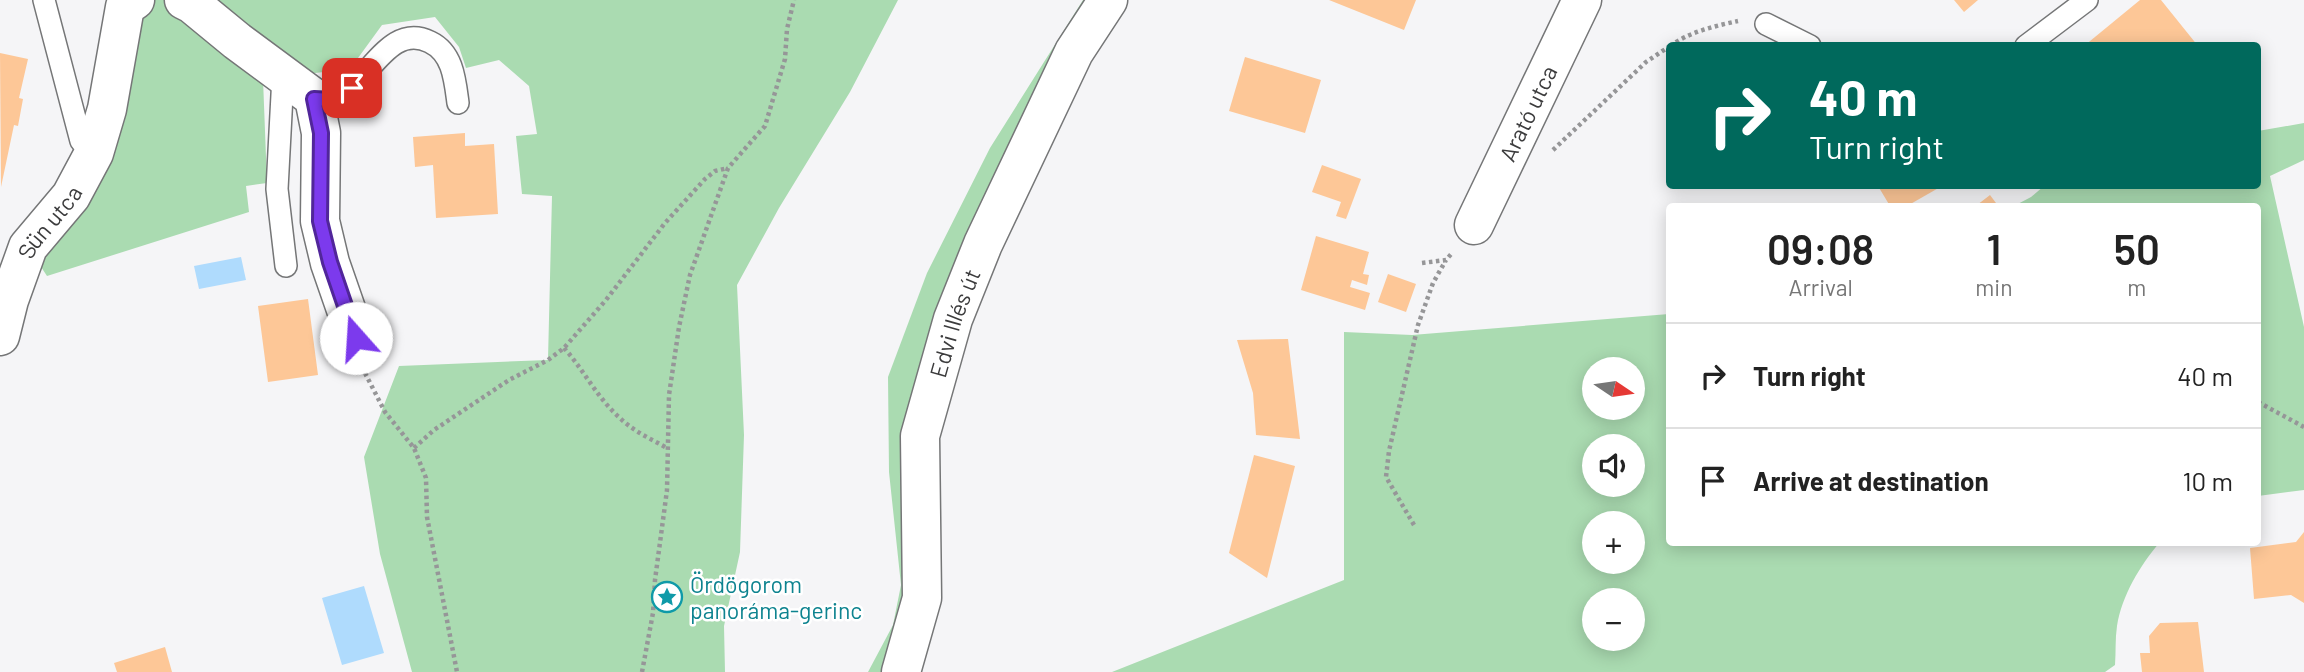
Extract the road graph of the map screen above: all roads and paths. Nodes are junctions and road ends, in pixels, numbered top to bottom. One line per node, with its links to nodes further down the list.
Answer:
1 (44, 0): 17 (lane)
2 (184, 0): 13 (street)
3 (794, 0): 18 (path)
4 (1108, 0): 32 (street, Edvi Illés út)
5 (1582, 0): 19 (street, Arató utca)
6 (2087, 0): 11 (lane)
7 (127, 2): 17 (street, Sün utca)
8 (1766, 23): 9 (path); 10 (lane)
9 (1675, 42)
10 (1802, 42)
11 (2031, 42)
12 (1666, 49): 16 (path)
13 (283, 76): 14 (street); 21 (lane)
14 (314, 99): 15 (lane); 23 (street)
15 (458, 103)
16 (1551, 151)
17 (94, 153): 22 (street, Sün utca)
18 (728, 167): 24 (path); 28 (path)
19 (1474, 225)
20 (1446, 261): 29 (path)
21 (286, 266)
22 (0, 336)
23 (356, 338): 27 (path)
24 (564, 348): 27 (path); 28 (path)
25 (2261, 404): 26 (path)
26 (2304, 427)
27 (414, 448): 30 (path)
28 (668, 448): 31 (path)
29 (1414, 526)
30 (457, 672)
31 (642, 672)
32 (901, 672)

